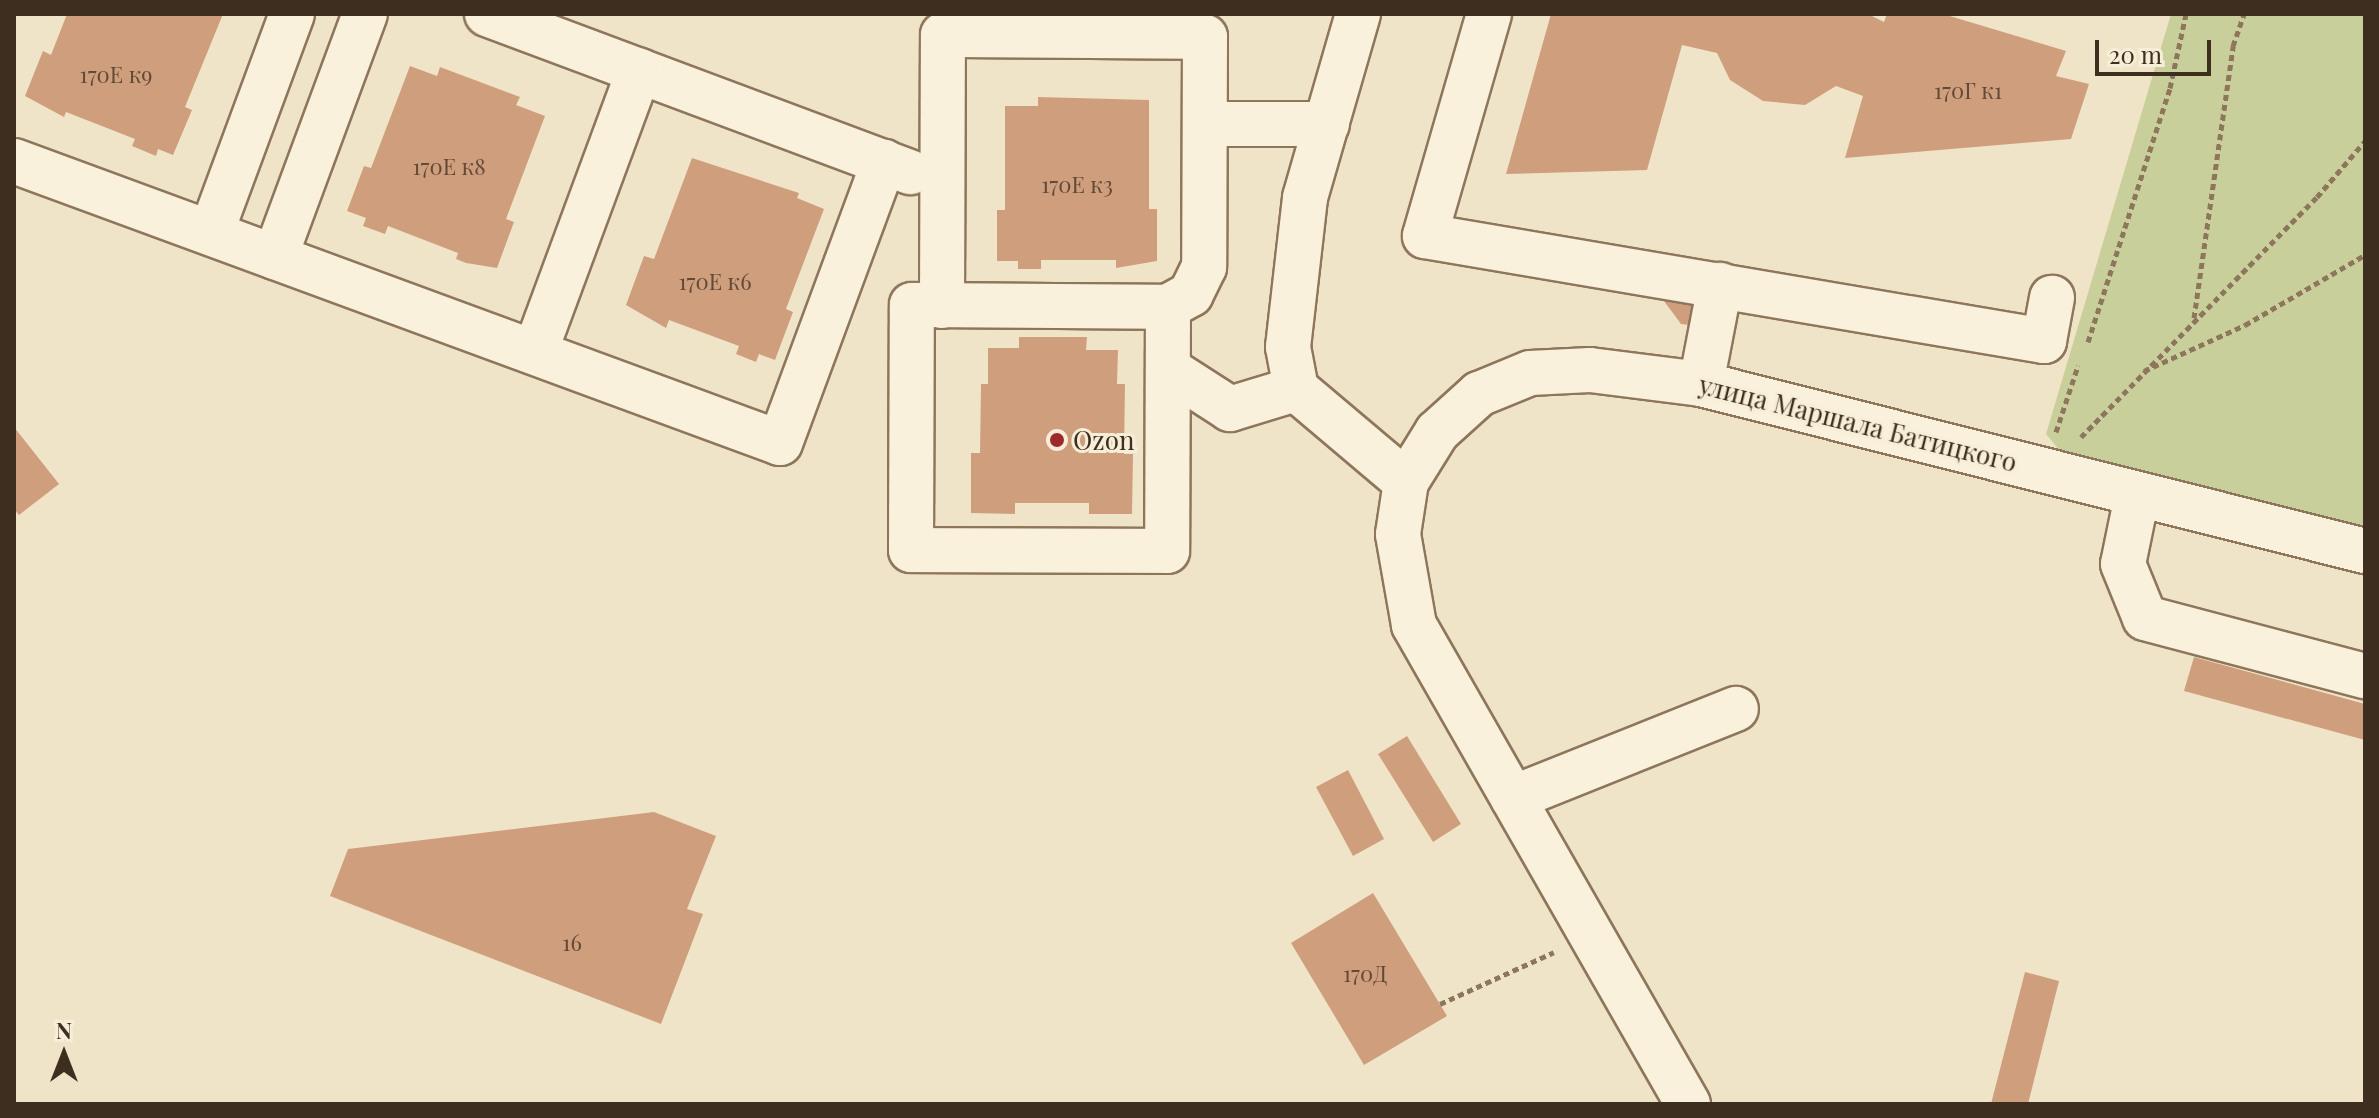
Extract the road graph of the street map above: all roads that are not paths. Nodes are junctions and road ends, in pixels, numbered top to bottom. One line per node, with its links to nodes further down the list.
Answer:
1 (292, 14): 14 (street)
2 (365, 14): 15 (street)
3 (487, 14): 8 (street)
4 (1358, 14): 10 (street)
5 (1489, 14): 16 (street)
6 (943, 25): 7 (street); 13 (street)
7 (1205, 25): 9 (street)
8 (639, 71): 12 (street); 20 (street)
9 (1205, 124): 10 (street); 19 (street)
10 (1327, 124): 23 (street)
11 (14, 161): 14 (street)
12 (884, 162): 13 (street); 20 (street)
13 (942, 184): 18 (street)
14 (211, 233): 15 (street)
15 (275, 257): 20 (street)
16 (1720, 285): 17 (street); 22 (street)
17 (2052, 298)
18 (942, 306): 19 (street); 21 (street)
19 (1168, 307): 21 (street)
20 (535, 352)
21 (1168, 369): 23 (street)
22 (1701, 384): 24 (street, улица Маршала Батицкого); 25 (street, улица Маршала Батицкого)
23 (1296, 389): 24 (street)
24 (1406, 482): 29 (street)
25 (2137, 496): 26 (street, улица Маршала Батицкого); 27 (street)
26 (2359, 548)
27 (2365, 676)
28 (1736, 709): 29 (street)
29 (1513, 798): 30 (street)
30 (1688, 1104)

